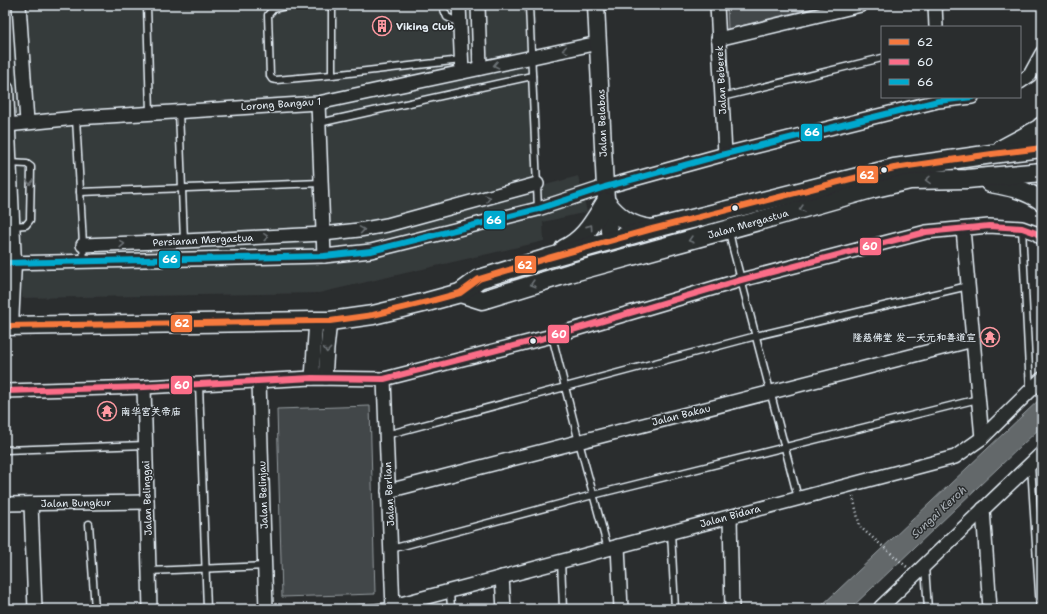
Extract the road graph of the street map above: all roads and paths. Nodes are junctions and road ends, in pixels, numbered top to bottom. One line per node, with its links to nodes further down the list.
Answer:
1 (19, 5): 34 (street)
2 (147, 5): 32 (lane)
3 (290, 5): 23 (lane)
4 (332, 5): 23 (lane)
5 (442, 5): 14 (lane)
6 (459, 5): 14 (street)
7 (478, 5): 22 (street)
8 (529, 5): 19 (lane)
9 (596, 5): 17 (street, Jalan Belabas)
10 (717, 5): 16 (street, Jalan Beberek)
11 (861, 5): 13 (street)
12 (935, 5): 15 (street)
13 (827, 9): 16 (street)
14 (460, 24): 21 (street)
15 (936, 26)
16 (718, 39): 27 (street, Jalan Beberek)
17 (598, 43): 19 (street, Lorong Bangau 1, one-way to 19); 48 (street, Jalan Belabas)
18 (1042, 53): 25 (street)
19 (531, 57): 22 (street, Lorong Bangau 1, one-way to 22); 24 (lane)
20 (881, 58): 27 (lane)
21 (462, 66): 22 (street, Lorong Bangau 1); 23 (lane); 30 (street, Lorong Bangau 1)
22 (480, 68)
23 (332, 75)
24 (532, 76): 35 (lane); 45 (lane)
25 (1021, 81)
26 (5, 89): 36 (street)
27 (722, 97): 39 (street, Jalan Beberek)
28 (955, 98): 29 (street, Persiaran Mergastua)
29 (938, 99): 39 (street, Persiaran Mergastua)
30 (318, 103): 31 (street, Lorong Bangau 1); 35 (street)
31 (179, 111): 32 (street, Lorong Bangau 1); 46 (lane)
32 (150, 113): 33 (street, Lorong Bangau 1)
33 (76, 118): 34 (street, Lorong Bangau 1); 47 (lane)
34 (27, 122): 36 (street, Lorong Bangau 1)
35 (319, 123): 44 (street)
36 (6, 125): 41 (street)
37 (1042, 126): 40 (main road)
38 (1042, 148): 40 (main road, Jalan Mergastua)
39 (724, 154): 48 (street, Persiaran Mergastua)
40 (992, 154): 54 (main road, Jalan Mergastua)
41 (8, 163): 51 (street); 51 (lane, one-way to 51)
42 (1042, 172): 43 (main road, Jalan Mergastua)
43 (967, 179): 49 (main road); 55 (main road, Jalan Mergastua, one-way to 55)
44 (321, 183): 46 (lane); 56 (street)
45 (537, 184): 50 (lane); 56 (street, Persiaran Mergastua, one-way to 45)
46 (182, 188): 47 (lane); 58 (lane)
47 (80, 192): 60 (lane)
48 (605, 195): 50 (street, Persiaran Mergastua); 54 (main road); 59 (street, Jalan Belabas); 63 (main road, one-way to 48)
49 (1042, 200)
50 (538, 208): 62 (street, Persiaran Mergastua)
51 (11, 226): 65 (street)
52 (962, 228): 53 (street); 67 (street); 68 (street)
53 (1022, 228): 57 (street); 83 (lane)
54 (652, 229): 59 (main road, Jalan Mergastua)
55 (729, 229): 61 (main road, Jalan Mergastua, one-way to 61); 67 (lane)
56 (323, 234): 58 (street, Persiaran Mergastua, one-way to 56); 62 (street)
57 (1042, 238)
58 (184, 241): 60 (street, Persiaran Mergastua, one-way to 58)
59 (610, 241): 61 (main road); 63 (main road, Jalan Mergastua); 66 (main road)
60 (83, 245): 64 (lane)
61 (639, 254): 66 (main road, Jalan Mergastua)
62 (324, 256): 64 (street, Persiaran Mergastua)
63 (548, 258): 69 (main road, Jalan Mergastua)
64 (84, 262): 65 (street, Persiaran Mergastua)
65 (9, 263): 71 (street)
66 (570, 273): 69 (main road, Jalan Mergastua, one-way to 69)
67 (741, 280): 72 (street); 73 (lane)
68 (968, 286): 73 (lane); 74 (street)
69 (460, 293): 70 (main road, Jalan Mergastua)
70 (323, 321): 71 (main road, Jalan Mergastua); 75 (street)
71 (8, 326)
72 (552, 336): 76 (street); 81 (lane)
73 (756, 336): 81 (lane); 84 (lane)
74 (973, 340): 84 (street, Jalan Bakau); 85 (street)
75 (319, 378): 76 (street); 78 (street)
76 (384, 379): 86 (street, Jalan Berlian)
77 (1042, 379): 83 (street, Jalan Bidara)
78 (259, 381): 79 (street); 109 (street, Jalan Belinjau)
79 (199, 384): 80 (street); 111 (lane)
80 (144, 387): 82 (street); 89 (street, Jalan Belinggai)
81 (565, 388): 86 (lane); 88 (lane)
82 (5, 391)
83 (1030, 391): 87 (street, Jalan Bidara)
84 (770, 392): 88 (street, Jalan Bakau); 90 (lane)
85 (978, 399): 87 (street); 90 (lane)
86 (386, 435): 95 (street, Jalan Berlian)
87 (982, 438): 94 (street, Jalan Bidara)
88 (579, 442): 95 (street, Jalan Bakau); 96 (lane)
89 (146, 445): 91 (lane); 98 (street, Jalan Belinggai)
90 (784, 448): 96 (lane); 97 (lane)
91 (5, 450)
92 (1042, 453): 93 (street)
93 (1031, 463): 101 (street); 131 (lane)
94 (850, 484): 97 (street, Jalan Bidara); 110 (path)
95 (388, 491): 106 (street, Jalan Berlian)
96 (594, 496): 105 (lane); 106 (lane)
97 (798, 498): 102 (street, Jalan Bidara)
98 (148, 502): 100 (street, Jalan Bungkur); 112 (street, Jalan Belinggai)
99 (5, 504): 100 (street, Jalan Bungkur)
100 (31, 504): 116 (street)
101 (983, 509): 108 (street); 130 (street)
102 (730, 516): 104 (street, Jalan Bidara); 127 (street)
103 (89, 524): 117 (lane)
104 (671, 532): 105 (street, Jalan Bidara); 126 (lane)
105 (613, 548): 107 (street, Jalan Bidara); 125 (street)
106 (391, 549): 115 (street, Jalan Berlian)
107 (561, 562): 113 (street, Jalan Bidara); 124 (lane)
108 (925, 565): 128 (street); 129 (lane)
109 (265, 566): 111 (lane); 120 (street, Jalan Belinjau)
110 (908, 567)
111 (205, 568): 112 (lane); 119 (lane)
112 (149, 570): 118 (street, Jalan Belinggai)
113 (502, 577): 114 (street, Jalan Bidara); 123 (street)
114 (450, 591): 115 (street, Jalan Bidara); 122 (lane)
115 (393, 608): 121 (lane)
116 (35, 609)
117 (95, 609)
118 (150, 609)
119 (207, 609)
120 (266, 609)
121 (357, 609)
122 (451, 609)
123 (504, 609)
124 (563, 609)
125 (621, 609)
126 (675, 609)
127 (732, 609)
128 (880, 609)
129 (928, 609)
130 (990, 609)
131 (1040, 609)

